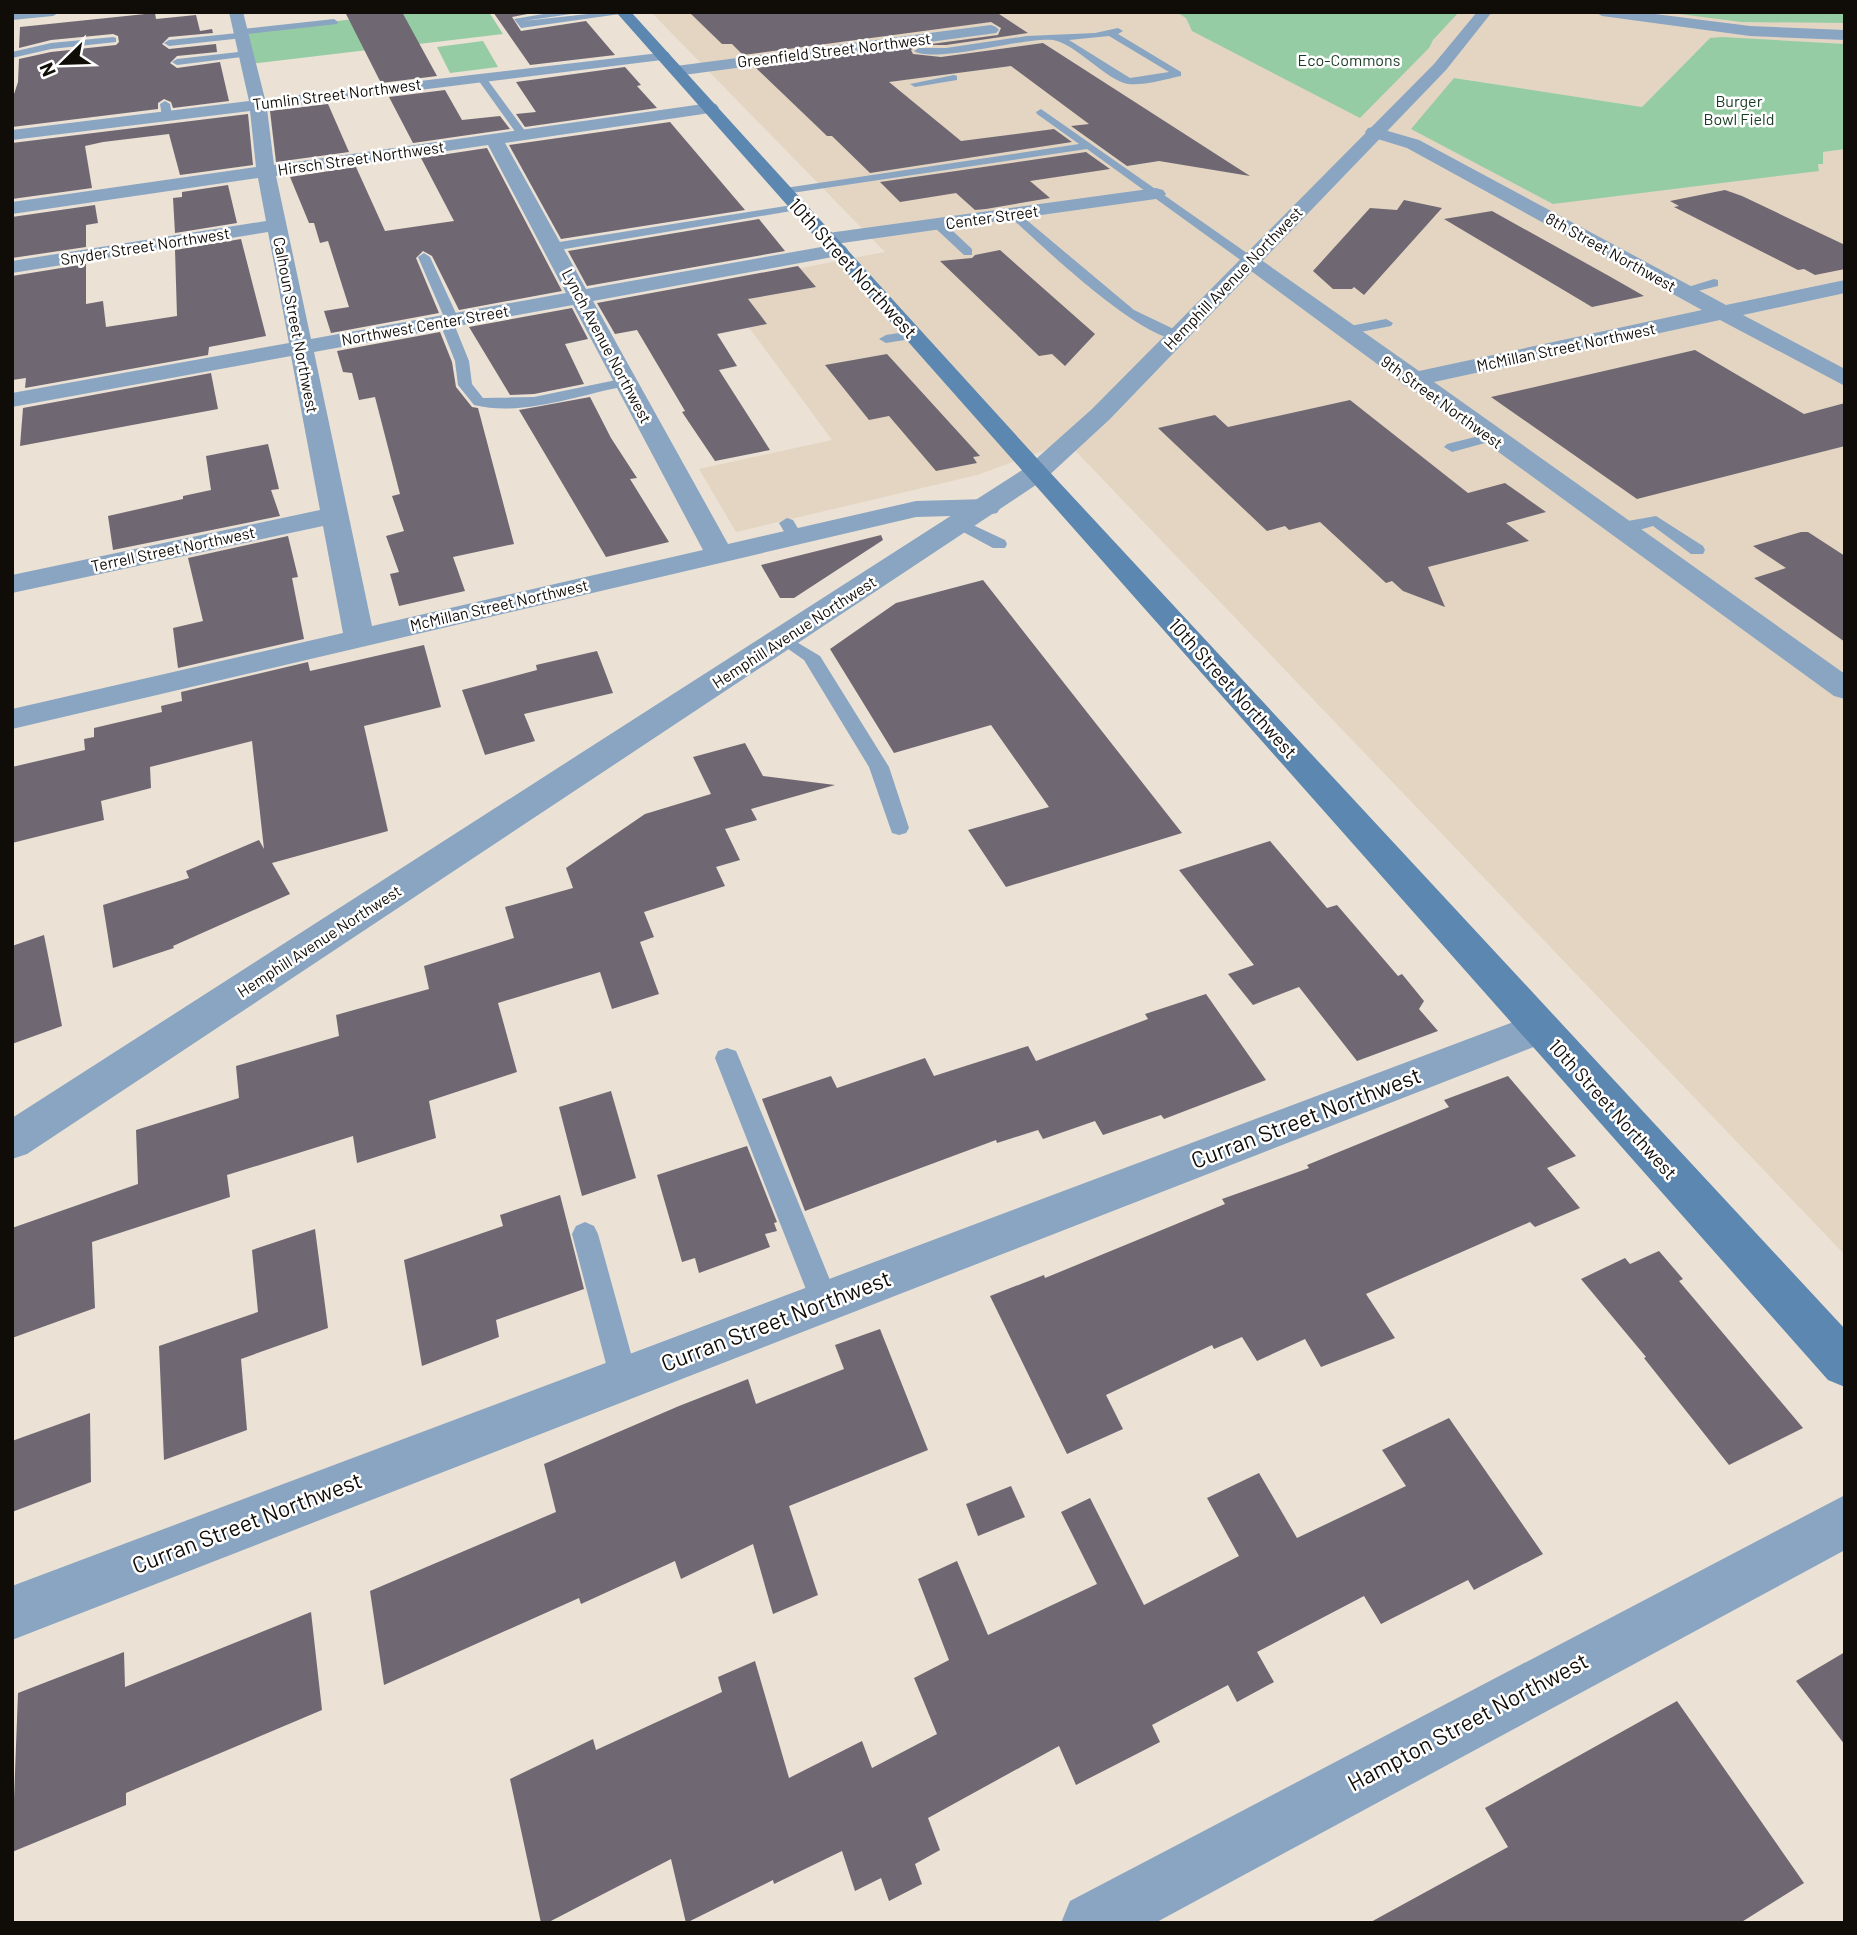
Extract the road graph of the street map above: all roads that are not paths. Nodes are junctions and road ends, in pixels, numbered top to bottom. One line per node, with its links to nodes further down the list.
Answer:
1 (53, 12): 6 (street)
2 (581, 12): 5 (lane)
3 (1485, 12): 25 (street, Hemphill Avenue Northwest)
4 (1602, 12): 10 (street)
5 (623, 13): 16 (main road, 10th Street Northwest)
6 (12, 16)
7 (334, 22): 9 (lane)
8 (991, 30): 18 (street, Greenfield Street Northwest)
9 (242, 34): 13 (lane); 17 (lane); 22 (street, Calhoun Street Northwest)
10 (1845, 35)
11 (1059, 38): 11 (lane); 14 (lane)
12 (113, 40): 15 (lane)
13 (169, 43)
14 (919, 51)
15 (12, 55)
16 (662, 55): 18 (main road, 10th Street Northwest); 19 (street, Tumlin Street Northwest)
17 (177, 62)
18 (677, 71): 23 (main road, 10th Street Northwest)
19 (481, 77): 22 (street, Tumlin Street Northwest); 27 (lane)
20 (954, 78): 21 (lane)
21 (915, 84)
22 (258, 104): 26 (street, Tumlin Street Northwest); 30 (street, Calhoun Street Northwest)
23 (710, 108): 27 (street, Hirsch Street Northwest); 31 (main road, 10th Street Northwest)
24 (1041, 112): 29 (lane, 9th Street Northwest)
25 (1374, 132): 42 (street, Hemphill Avenue Northwest); 46 (street, 8th Street Northwest)
26 (12, 135)
27 (523, 135): 28 (street, Hirsch Street Northwest)
28 (494, 139): 30 (street, Hirsch Street Northwest); 39 (street, Lynch Avenue Northwest)
29 (1088, 146): 31 (lane); 32 (lane, 9th Street Northwest)
30 (266, 172): 34 (street, Hirsch Street Northwest); 37 (street, Calhoun Street Northwest)
31 (785, 191): 33 (main road, 10th Street Northwest)
32 (1156, 194): 35 (street, Center Street); 42 (lane, 9th Street Northwest)
33 (799, 207): 38 (main road, 10th Street Northwest); 39 (lane)
34 (12, 208)
35 (1013, 214): 36 (street, Center Street); 53 (lane)
36 (939, 224): 38 (street, Center Street); 40 (lane)
37 (277, 225): 43 (street, Snyder Street Northwest); 55 (street, Calhoun Street Northwest)
38 (833, 245): 47 (street, Northwest Center Street); 52 (main road, 10th Street Northwest)
39 (553, 247): 47 (street, Lynch Avenue Northwest)
40 (968, 252)
41 (424, 257): 49 (lane)
42 (1250, 261): 51 (street, 9th Street Northwest); 53 (street, Hemphill Avenue Northwest)
43 (12, 267)
44 (1714, 283): 46 (lane)
45 (1845, 286): 48 (street, McMillan Street Northwest)
46 (1681, 290): 48 (street, 8th Street Northwest)
47 (579, 296): 49 (street, Northwest Center Street); 58 (street, Lynch Avenue Northwest)
48 (1722, 313): 56 (street, 8th Street Northwest); 57 (street, McMillan Street Northwest)
49 (449, 320): 55 (street, Northwest Center Street); 58 (lane)
50 (1386, 323): 51 (lane)
51 (1345, 331): 57 (street, 9th Street Northwest)
52 (912, 335): 54 (lane); 62 (main road, 10th Street Northwest)
53 (1177, 336): 62 (street, Hemphill Avenue Northwest)
54 (886, 339)
55 (301, 347): 59 (street, Northwest Center Street); 63 (street, Calhoun Street Northwest)
56 (1845, 379)
57 (1411, 380): 60 (street, 9th Street Northwest)
58 (626, 382): 68 (street, Lynch Avenue Northwest)
59 (12, 400)
60 (1491, 437): 61 (lane); 65 (street, 9th Street Northwest)
61 (1452, 447)
62 (1036, 473): 64 (street, Hemphill Avenue Northwest); 75 (main road, 10th Street Northwest)
63 (334, 515): 69 (street, Terrell Street Northwest); 70 (street, Calhoun Street Northwest)
64 (973, 515): 66 (lane); 68 (street, McMillan Street Northwest); 71 (street, Hemphill Avenue Northwest)
65 (1622, 530): 67 (lane); 72 (street, 9th Street Northwest)
66 (999, 544)
67 (1698, 550)
68 (719, 554): 70 (street, McMillan Street Northwest)
69 (12, 584)
70 (359, 638): 73 (street, McMillan Street Northwest)
71 (783, 639): 74 (lane); 77 (street, Hemphill Avenue Northwest)
72 (1845, 689)
73 (12, 719)
74 (899, 828)
75 (1540, 1028): 79 (street, Curran Street Northwest); 80 (main road, 10th Street Northwest)
76 (727, 1058): 79 (lane)
77 (12, 1141)
78 (585, 1234): 81 (lane)
79 (825, 1302): 81 (street, Curran Street Northwest)
80 (1845, 1364)
81 (624, 1379): 83 (street, Curran Street Northwest)
82 (1845, 1521): 84 (street, Hampton Street Northwest)
83 (12, 1613)
84 (1092, 1923)

